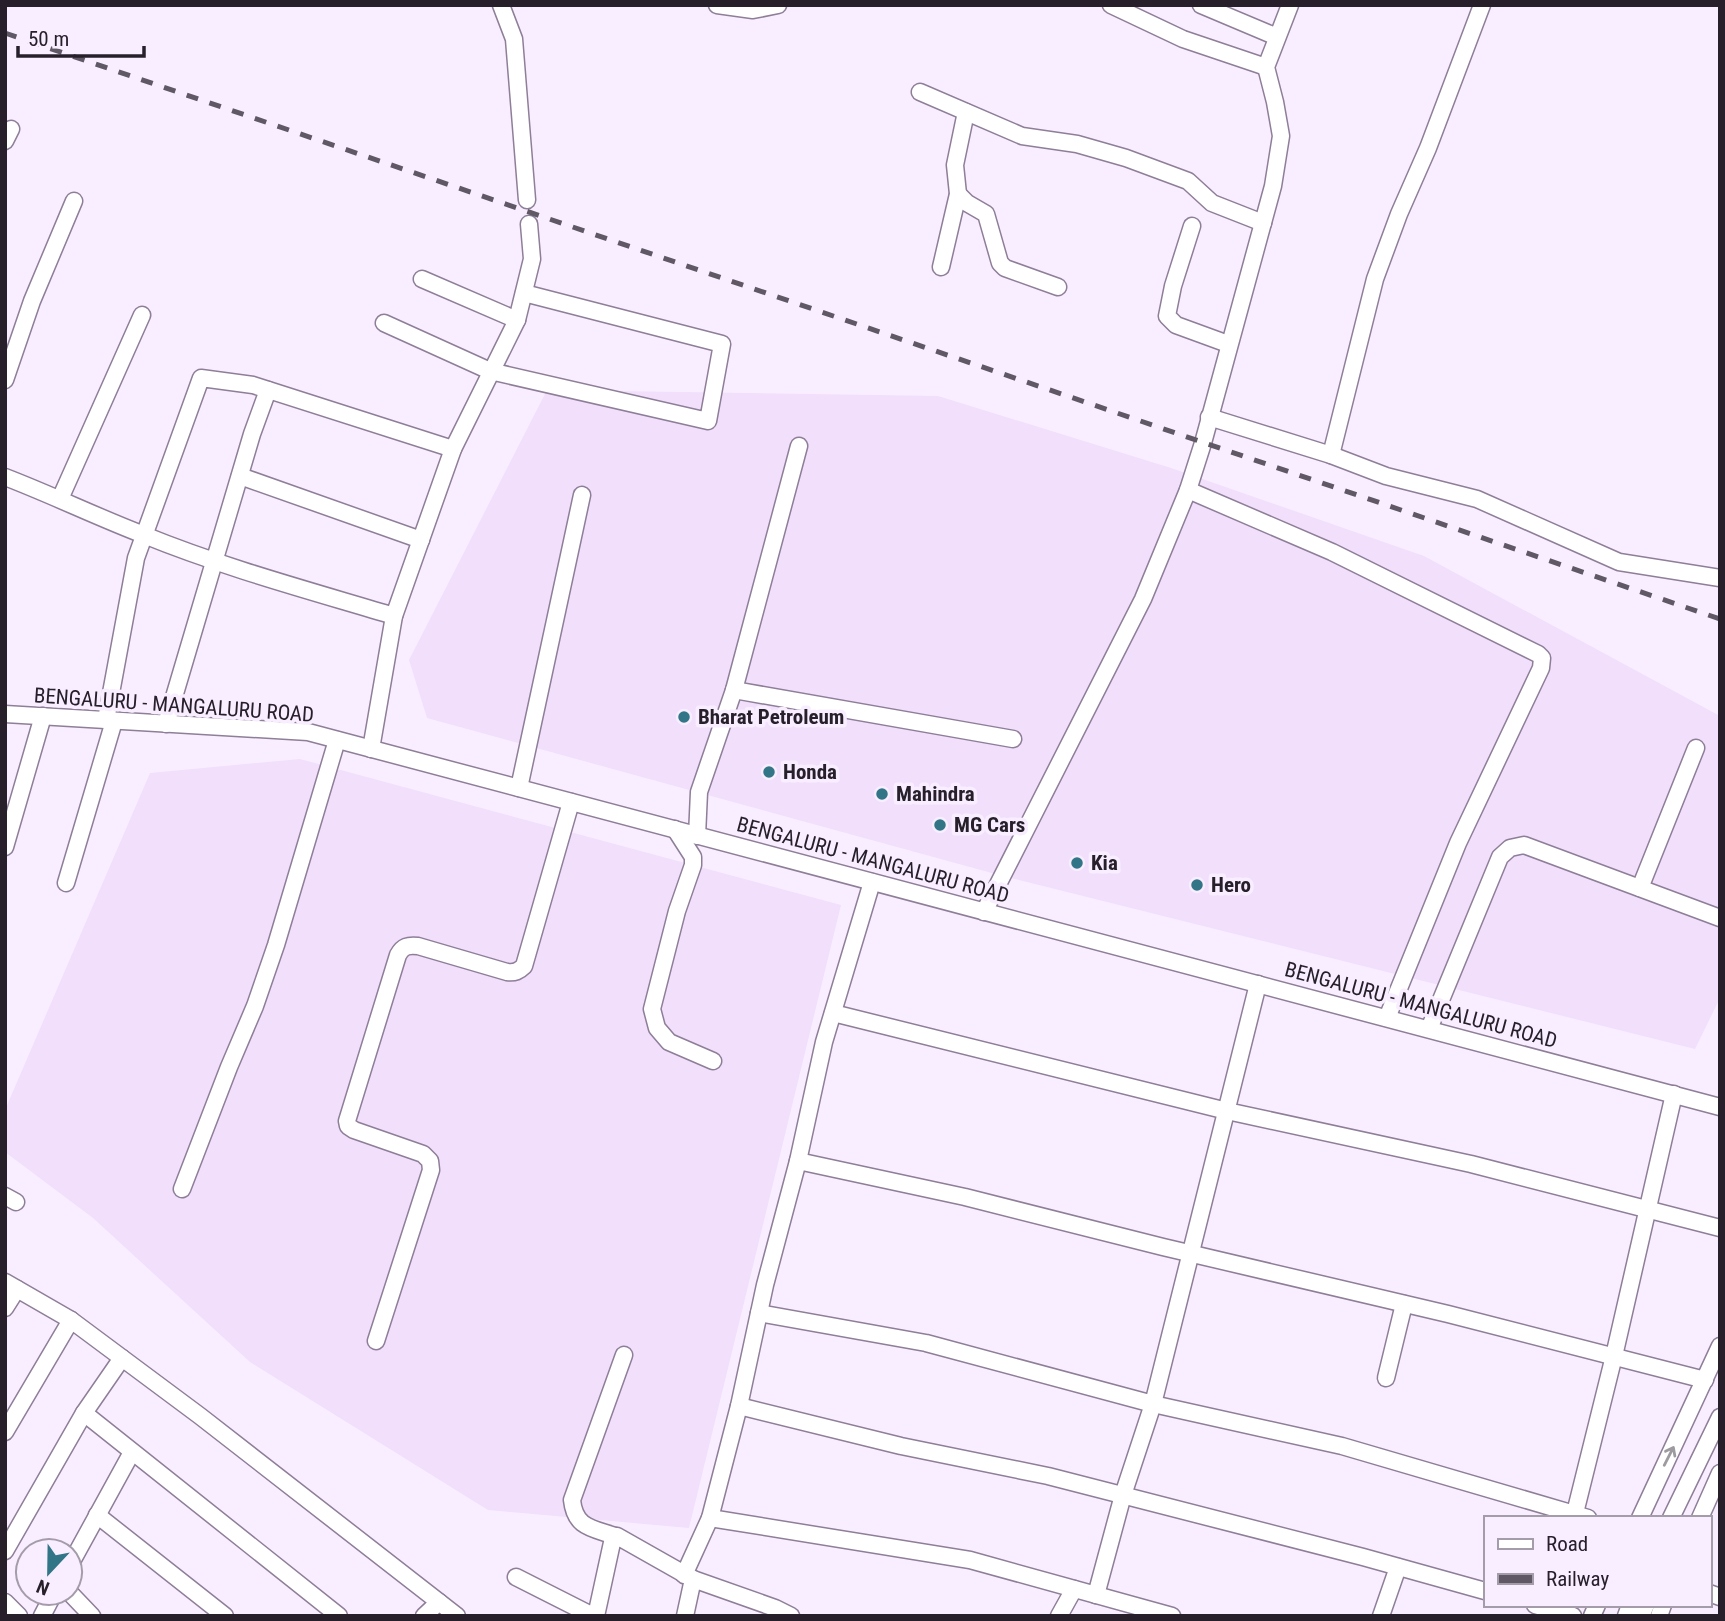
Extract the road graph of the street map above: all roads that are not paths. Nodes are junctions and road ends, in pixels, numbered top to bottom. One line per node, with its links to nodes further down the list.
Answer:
1 (501, 5): 13 (street)
2 (717, 5): 3 (street)
3 (778, 5)
4 (1111, 5): 9 (street)
5 (1201, 5): 8 (street)
6 (1482, 5): 32 (street)
7 (1289, 6): 8 (street)
8 (1277, 37): 9 (street)
9 (1266, 67): 15 (street)
10 (920, 92): 11 (street)
11 (966, 112): 12 (street); 15 (street)
12 (958, 194): 18 (street); 20 (street)
13 (527, 200)
14 (74, 201): 27 (street)
15 (1263, 223): 25 (street)
16 (529, 224): 21 (street)
17 (1192, 226): 25 (street)
18 (941, 267)
19 (422, 279): 23 (street)
20 (1058, 287)
21 (524, 293): 23 (street); 26 (street)
22 (142, 315): 37 (street)
23 (517, 320): 26 (street)
24 (384, 323): 26 (street)
25 (1228, 344): 29 (street)
26 (491, 371): 31 (street)
27 (5, 380)
28 (268, 390): 31 (street); 34 (street); 38 (street)
29 (1209, 417): 32 (street); 35 (street)
30 (799, 446): 43 (street)
31 (453, 449): 39 (street)
32 (1331, 455): 41 (street)
33 (5, 477): 37 (street)
34 (240, 477): 39 (street); 40 (street)
35 (1188, 490): 60 (street); 64 (street)
36 (582, 495): 52 (street)
37 (60, 499): 38 (street)
38 (144, 536): 40 (street); 46 (street)
39 (421, 540): 42 (street)
40 (215, 561): 42 (street); 47 (street)
41 (1720, 578)
42 (394, 616): 51 (street)
43 (734, 690): 48 (street); 55 (street)
44 (5, 714): 45 (street, BENGALURU - MANGALURU ROAD)
45 (43, 716): 46 (street, BENGALURU - MANGALURU ROAD); 56 (street)
46 (110, 720): 47 (street, BENGALURU - MANGALURU ROAD); 58 (street)
47 (166, 724): 49 (street, BENGALURU - MANGALURU ROAD)
48 (1013, 739)
49 (337, 740): 51 (street, BENGALURU - MANGALURU ROAD); 71 (street)
50 (1696, 748): 59 (street)
51 (371, 749): 52 (street, BENGALURU - MANGALURU ROAD)
52 (519, 788): 53 (street, BENGALURU - MANGALURU ROAD)
53 (571, 802): 54 (street, BENGALURU - MANGALURU ROAD); 80 (street)
54 (675, 830): 55 (street, BENGALURU - MANGALURU ROAD); 66 (street)
55 (698, 835): 57 (street, BENGALURU - MANGALURU ROAD)
56 (5, 848)
57 (872, 882): 60 (street, BENGALURU - MANGALURU ROAD); 63 (street)
58 (66, 883)
59 (1640, 888): 61 (street); 65 (street)
60 (984, 912): 62 (street, BENGALURU - MANGALURU ROAD)
61 (1720, 918)
62 (1258, 984): 64 (street, BENGALURU - MANGALURU ROAD); 69 (street)
63 (833, 1013): 69 (street); 70 (street)
64 (1387, 1018): 65 (street, BENGALURU - MANGALURU ROAD)
65 (1429, 1029): 67 (street, BENGALURU - MANGALURU ROAD)
66 (713, 1061)
67 (1674, 1094): 68 (street, BENGALURU - MANGALURU ROAD); 72 (street)
68 (1720, 1107)
69 (1227, 1111): 72 (street); 74 (street)
70 (798, 1161): 74 (street); 78 (street)
71 (183, 1189)
72 (1648, 1210): 73 (street); 83 (street)
73 (1720, 1228)
74 (1191, 1254): 76 (street); 87 (street)
75 (11, 1286): 77 (street); 79 (street)
76 (1404, 1304): 83 (street); 85 (street)
77 (5, 1308)
78 (759, 1313): 87 (street); 88 (street)
79 (71, 1320): 84 (street); 91 (street)
80 (376, 1341)
81 (1720, 1346): 86 (street)
82 (624, 1356): 101 (street)
83 (1614, 1356): 86 (street); 96 (street)
84 (122, 1358): 89 (street); 111 (street)
85 (1386, 1378)
86 (1705, 1380): 97 (street, one-way to 86)
87 (1153, 1405): 94 (street); 96 (street)
88 (739, 1406): 94 (street); 100 (street)
89 (84, 1413): 92 (street); 103 (street)
90 (1720, 1417): 98 (street)
91 (5, 1432)
92 (132, 1452): 95 (street); 113 (street)
93 (1718, 1479): 99 (street)
94 (1123, 1495): 104 (street); 109 (street)
95 (97, 1515): 102 (street); 116 (street)
96 (1581, 1516)
97 (1641, 1516)
98 (1672, 1516)
99 (1701, 1516)
100 (710, 1518): 106 (street); 107 (street)
101 (615, 1536): 106 (street); 120 (street)
102 (84, 1539)
103 (5, 1551)
104 (1398, 1567): 108 (street); 125 (street)
105 (516, 1577): 120 (street)
106 (689, 1577): 114 (street); 121 (street)
107 (1074, 1589): 109 (street); 123 (street)
108 (1484, 1591)
109 (1096, 1595): 124 (street)
110 (5, 1602): 115 (street)
111 (439, 1602): 118 (street); 119 (street)
112 (1542, 1607): 126 (street)
113 (319, 1610): 117 (street)
114 (774, 1612): 122 (street)
115 (19, 1616)
116 (225, 1616)
117 (339, 1616)
118 (424, 1616)
119 (457, 1616)
120 (595, 1616)
121 (685, 1616)
122 (791, 1616)
123 (1059, 1616)
124 (1172, 1616)
125 (1381, 1616)
126 (1573, 1616)

